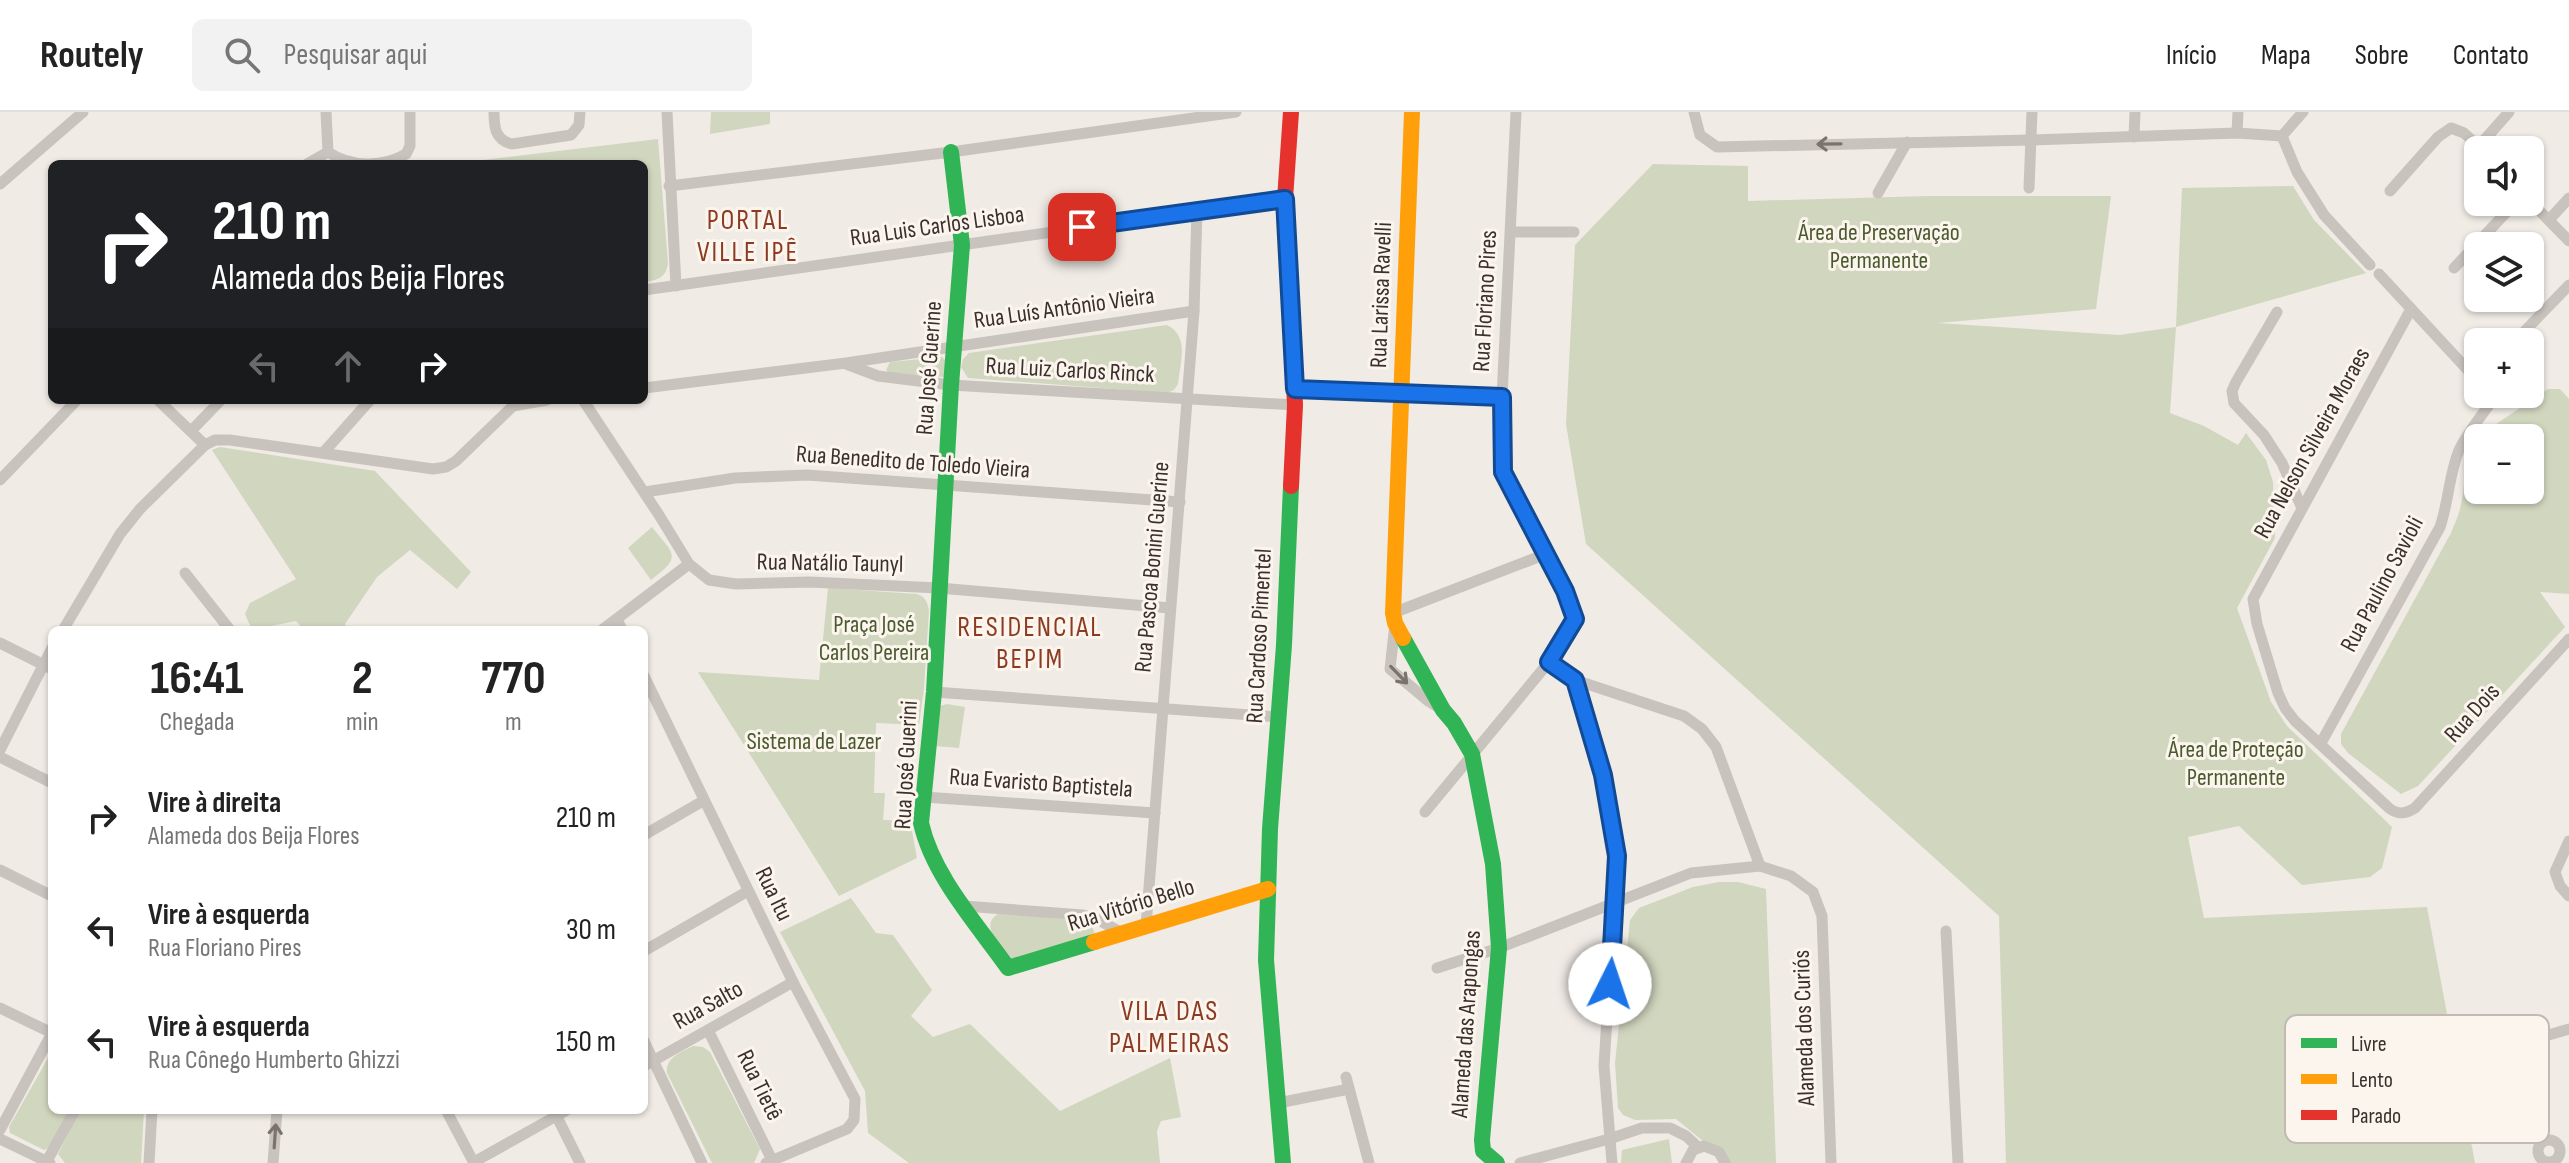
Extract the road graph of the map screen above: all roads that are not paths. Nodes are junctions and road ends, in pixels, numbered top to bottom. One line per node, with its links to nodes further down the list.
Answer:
1 (83, 112): 29 (street)
2 (326, 112): 24 (street)
3 (410, 112): 28 (street)
4 (494, 112): 5 (street)
5 (580, 112)
6 (667, 112): 30 (street)
7 (1236, 112): 25 (street)
8 (1291, 112): 35 (street, Rua Cardoso Pimentel)
9 (1412, 112): 57 (street, Rua Larissa Ravelli)
10 (1516, 112): 40 (street, Rua Floriano Pires)
11 (1694, 112): 23 (street, one-way to 11)
12 (2032, 112): 22 (street)
13 (2135, 112): 21 (street)
14 (2238, 112): 17 (street)
15 (2303, 112): 18 (street)
16 (2509, 112): 20 (street)
17 (2237, 133): 18 (street); 21 (street)
18 (2282, 136): 48 (street)
19 (2467, 136): 32 (street)
20 (2490, 136)
21 (2134, 137): 22 (street)
22 (2031, 140): 23 (street); 31 (street)
23 (1907, 142): 33 (street)
24 (328, 152): 26 (street); 27 (street)
25 (951, 152): 30 (street); 43 (street, Rua José Guerine)
26 (314, 160)
27 (340, 160)
28 (390, 160)
29 (0, 184)
30 (669, 186): 46 (street)
31 (2029, 188)
32 (2390, 191)
33 (1878, 193)
34 (2569, 198): 39 (street)
35 (1285, 199): 36 (street, Rua Luis Carlos Lisboa); 58 (street, Rua Cardoso Pimentel)
36 (1197, 211): 43 (street, Rua Luis Carlos Lisboa); 49 (street, Rua Pascoa Bonini Guerine)
37 (2544, 215): 39 (street)
38 (2503, 216): 44 (street)
39 (2549, 220): 42 (street)
40 (1512, 232): 41 (street); 59 (street, Rua Floriano Pires)
41 (1574, 232)
42 (2569, 241)
43 (962, 245): 46 (street, Rua Luis Carlos Lisboa); 52 (street, Rua José Guerine)
44 (2454, 268)
45 (2569, 285): 51 (street)
46 (676, 286): 47 (street, Rua Luis Carlos Lisboa)
47 (648, 290)
48 (2411, 309): 54 (street); 75 (street, Rua Nelson Silveira Moraes)
49 (1194, 311): 52 (street, Rua Luís Antônio Vieira); 60 (street, Rua Pascoa Bonini Guerine)
50 (2277, 312): 75 (street)
51 (2528, 328)
52 (955, 345): 53 (street, Rua Luís Antônio Vieira); 55 (street, Rua José Guerine)
53 (846, 363): 55 (street, Rua Luiz Carlos Rinck); 56 (street, Rua Luís Antônio Vieira)
54 (2464, 366)
55 (951, 385): 60 (street, Rua Luiz Carlos Rinck); 72 (street, Rua José Guerine)
56 (648, 388)
57 (1401, 393): 58 (street, Rua Luiz Carlos Rinck); 59 (street, Rua Luiz Carlos Rinck); 81 (street, Rua Larissa Ravelli)
58 (1295, 397): 60 (street, Rua Luiz Carlos Rinck); 94 (street, Rua Cardoso Pimentel)
59 (1502, 397): 76 (street, Rua Floriano Pires)
60 (1187, 399): 74 (street, Rua Pascoa Bonini Guerine)
61 (73, 404): 71 (street)
62 (162, 404): 68 (street)
63 (217, 404): 68 (street)
64 (366, 404): 70 (street)
65 (524, 404): 70 (street)
66 (586, 404): 73 (street, Rua Natálio Taunyl)
67 (2484, 408): 95 (street, Rua Paulino Savioli)
68 (191, 431): 69 (street)
69 (205, 445): 70 (street); 83 (street)
70 (324, 452)
71 (0, 480)
72 (945, 485): 73 (street, Rua Benedito de Toledo Vieira); 74 (street, Rua Benedito de Toledo Vieira); 79 (street, Rua José Guerine)
73 (645, 492): 77 (street, Rua Natálio Taunyl)
74 (1180, 502): 80 (street, Rua Pascoa Bonini Guerine)
75 (2301, 506): 95 (street, Rua Nelson Silveira Moraes)
76 (1546, 554): 81 (street); 87 (street, Rua Floriano Pires)
77 (689, 564): 79 (street, Rua Natálio Taunyl); 82 (street)
78 (185, 573): 84 (street)
79 (939, 588): 80 (street, Rua Natálio Taunyl); 91 (street, Rua José Guerini)
80 (1170, 608): 92 (street, Rua Pascoa Bonini Guerine)
81 (1394, 618): 93 (street); 93 (street, Rua Larissa Ravelli, one-way to 93)
82 (619, 624)
83 (65, 626)
84 (227, 626)
85 (2569, 639): 95 (street, Rua Dois)
86 (0, 643): 88 (street)
87 (1549, 662): 89 (street); 97 (street)
88 (47, 666): 96 (street)
89 (1575, 680): 106 (street); 112 (street)
90 (648, 684): 101 (street, Rua Itu)
91 (934, 692): 92 (street); 100 (street, Rua José Guerini)
92 (1163, 710): 94 (street); 103 (street, Rua Pascoa Bonini Guerine)
93 (1443, 710): 97 (street, Alameda das Arapongas)
94 (1279, 717): 108 (street, Rua Cardoso Pimentel)
95 (2321, 743)
96 (0, 750)
97 (1472, 754): 102 (street); 117 (street, Alameda das Arapongas)
98 (0, 757): 99 (street)
99 (48, 781)
100 (924, 797): 103 (street, Rua Evaristo Baptistela); 113 (street, Rua José Guerini)
101 (703, 801): 104 (street); 109 (street, Rua Itu)
102 (1425, 812)
103 (1155, 813): 114 (street, Rua Pascoa Bonini Guerine)
104 (648, 833)
105 (2569, 841): 111 (street)
106 (1760, 866): 112 (street); 158 (street, Alameda dos Curiós)
107 (0, 870): 110 (street)
108 (1268, 889): 114 (street, Rua Vitório Bello); 129 (street, Rua Cardoso Pimentel)
109 (748, 891): 118 (street); 121 (street, Rua Itu)
110 (48, 894)
111 (2569, 896)
112 (1616, 901): 117 (street); 139 (street)
113 (964, 906): 116 (street); 119 (street, Rua José Guerini)
114 (1146, 926): 116 (street, Rua Vitório Bello)
115 (1946, 931): 159 (street)
116 (1122, 933): 119 (street, Rua Vitório Bello)
117 (1499, 948): 120 (street); 143 (street, Alameda das Arapongas)
118 (648, 949)
119 (1008, 968)
120 (1437, 968)
121 (793, 982): 124 (street, Rua Salto); 145 (street, Rua Itu)
122 (0, 1008): 125 (street)
123 (2569, 1029): 126 (street)
124 (708, 1030): 128 (street, Rua Salto); 145 (street, Rua Tietê)
125 (48, 1031)
126 (2549, 1035)
127 (48, 1040): 136 (street)
128 (649, 1064): 151 (street)
129 (1278, 1103): 152 (street, Rua Cardoso Pimentel); 153 (street)
130 (73, 1114): 144 (street)
131 (152, 1114): 147 (street)
132 (277, 1114): 148 (street, one-way to 132)
133 (448, 1114): 149 (street)
134 (556, 1114): 149 (street)
135 (560, 1114): 150 (street)
136 (0, 1130)
137 (2569, 1136): 140 (street)
138 (0, 1139): 144 (street)
139 (1609, 1139): 142 (street); 154 (street); 155 (street)
140 (2549, 1140)
141 (2543, 1143): 146 (street)
142 (1698, 1147): 156 (street); 157 (street)
143 (1493, 1160)
144 (48, 1162)
145 (769, 1162)
146 (2550, 1162)
147 (149, 1163)
148 (273, 1163)
149 (474, 1163)
150 (580, 1163)
151 (702, 1163)
152 (1283, 1163)
153 (1369, 1163)
154 (1520, 1163)
155 (1612, 1163)
156 (1686, 1163)
157 (1725, 1163)
158 (1831, 1163)
159 (1958, 1163)

